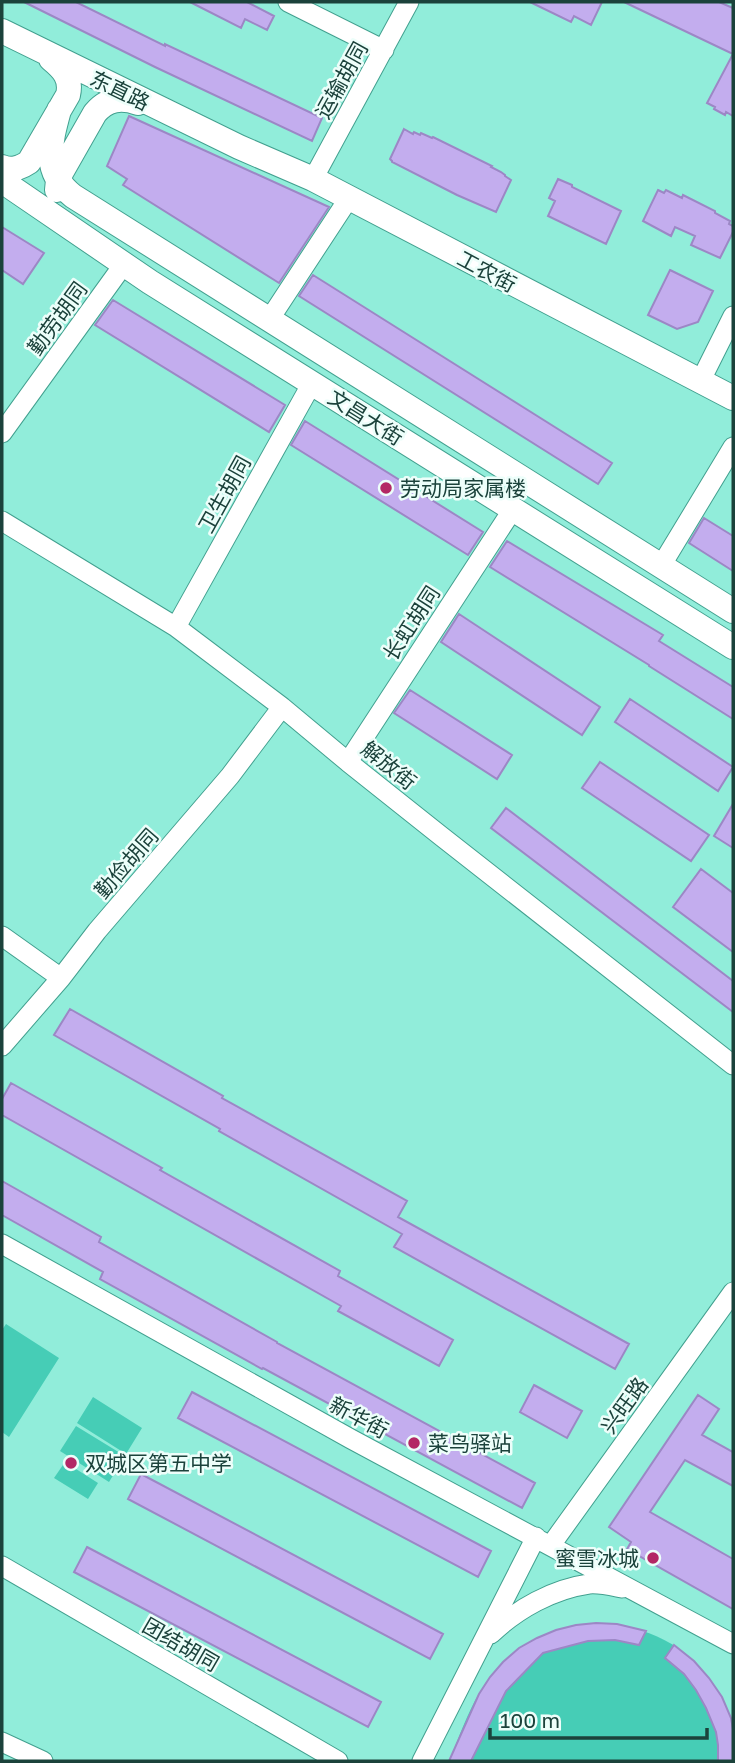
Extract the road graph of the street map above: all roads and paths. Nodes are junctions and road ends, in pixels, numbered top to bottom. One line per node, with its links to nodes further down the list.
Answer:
1 (288, 2): 4 (street)
2 (410, 2): 4 (street, 运输胡同)
3 (2, 32): 5 (main road, 东直路)
4 (384, 50): 10 (street, 运输胡同)
5 (41, 51): 6 (main road); 7 (main road, 东直路)
6 (59, 110): 9 (main road); 11 (main road)
7 (172, 115): 8 (main road, 东直路); 11 (main road)
8 (239, 147): 10 (main road, 工农街)
9 (2, 167)
10 (313, 179): 13 (main road, 工农街)
11 (58, 180): 15 (main road); 17 (main road, 文昌大街)
12 (2, 181): 14 (main road, 文昌大街)
13 (349, 198): 17 (street); 18 (main road, 工农街)
14 (124, 264): 15 (main road, 文昌大街); 21 (street, 勤劳胡同)
15 (150, 282): 19 (main road, 文昌大街)
16 (733, 316): 18 (street)
17 (269, 320): 25 (main road, 文昌大街)
18 (700, 382): 20 (main road, 工农街)
19 (312, 383): 23 (main road, 文昌大街); 27 (street, 卫生胡同)
20 (733, 398)
21 (2, 433)
22 (733, 447): 25 (street)
23 (513, 509): 28 (main road, 文昌大街); 30 (street, 长虹胡同)
24 (2, 521): 27 (street, 解放街)
25 (661, 565): 26 (main road, 文昌大街)
26 (733, 611)
27 (176, 626): 29 (street, 解放街)
28 (733, 647)
29 (282, 707): 30 (street, 解放街); 32 (street, 勤俭胡同)
30 (348, 762): 34 (street, 解放街)
31 (2, 936): 32 (street)
32 (61, 978): 33 (street, 勤俭胡同)
33 (2, 1046)
34 (733, 1065)
35 (2, 1244): 37 (street, 新华街)
36 (733, 1292): 37 (street, 兴旺路)
37 (544, 1541): 39 (street, 新华街); 41 (street, 兴旺路)
38 (2, 1566): 44 (street, 团结胡同)
39 (641, 1593): 40 (street, 新华街); 41 (street)
40 (733, 1644)
41 (479, 1648): 45 (street, 兴旺路)
42 (2, 1742): 43 (street)
43 (43, 1761)
44 (338, 1761)
45 (422, 1761)

